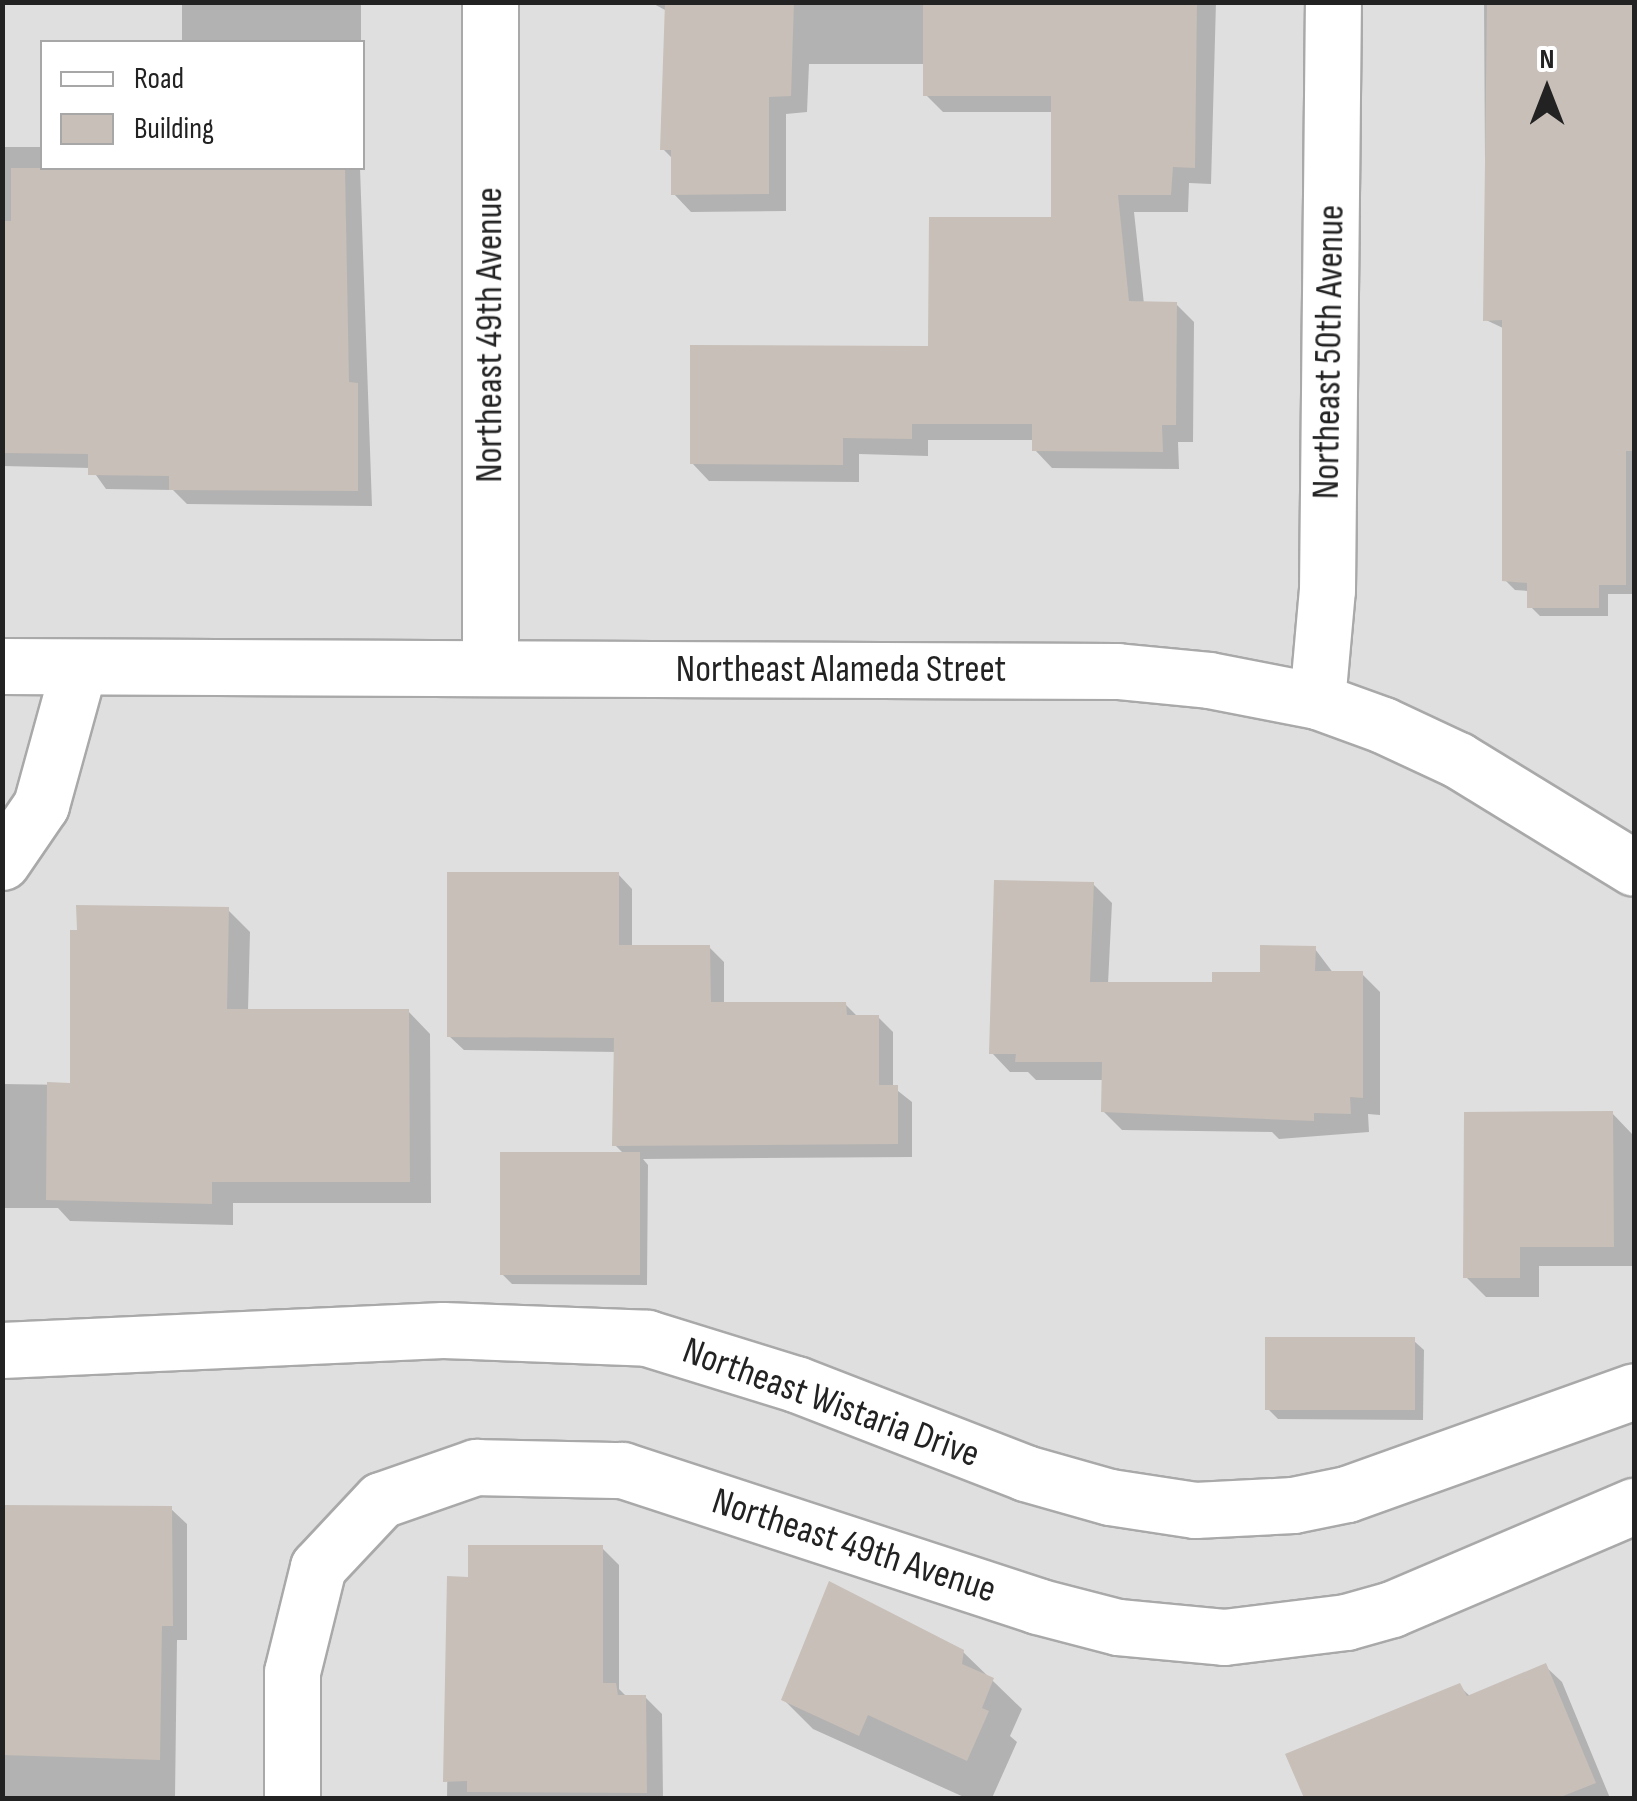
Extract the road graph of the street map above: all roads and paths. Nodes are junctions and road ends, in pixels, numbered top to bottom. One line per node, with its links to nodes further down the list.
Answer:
1 (490, 2): 5 (street, Northeast 49th Avenue)
2 (1333, 2): 6 (street, Northeast 50th Avenue)
3 (2, 666): 4 (street, Northeast Alameda Street)
4 (79, 667): 5 (street, Northeast Alameda Street); 7 (street)
5 (490, 668): 6 (street, Northeast Alameda Street)
6 (1317, 701): 8 (street, Northeast Alameda Street)
7 (2, 862)
8 (1634, 868)
9 (2, 1350): 10 (street, Northeast Wistaria Drive)
10 (1634, 1391)
11 (1634, 1506): 12 (street, Northeast 49th Avenue)
12 (292, 1798)

